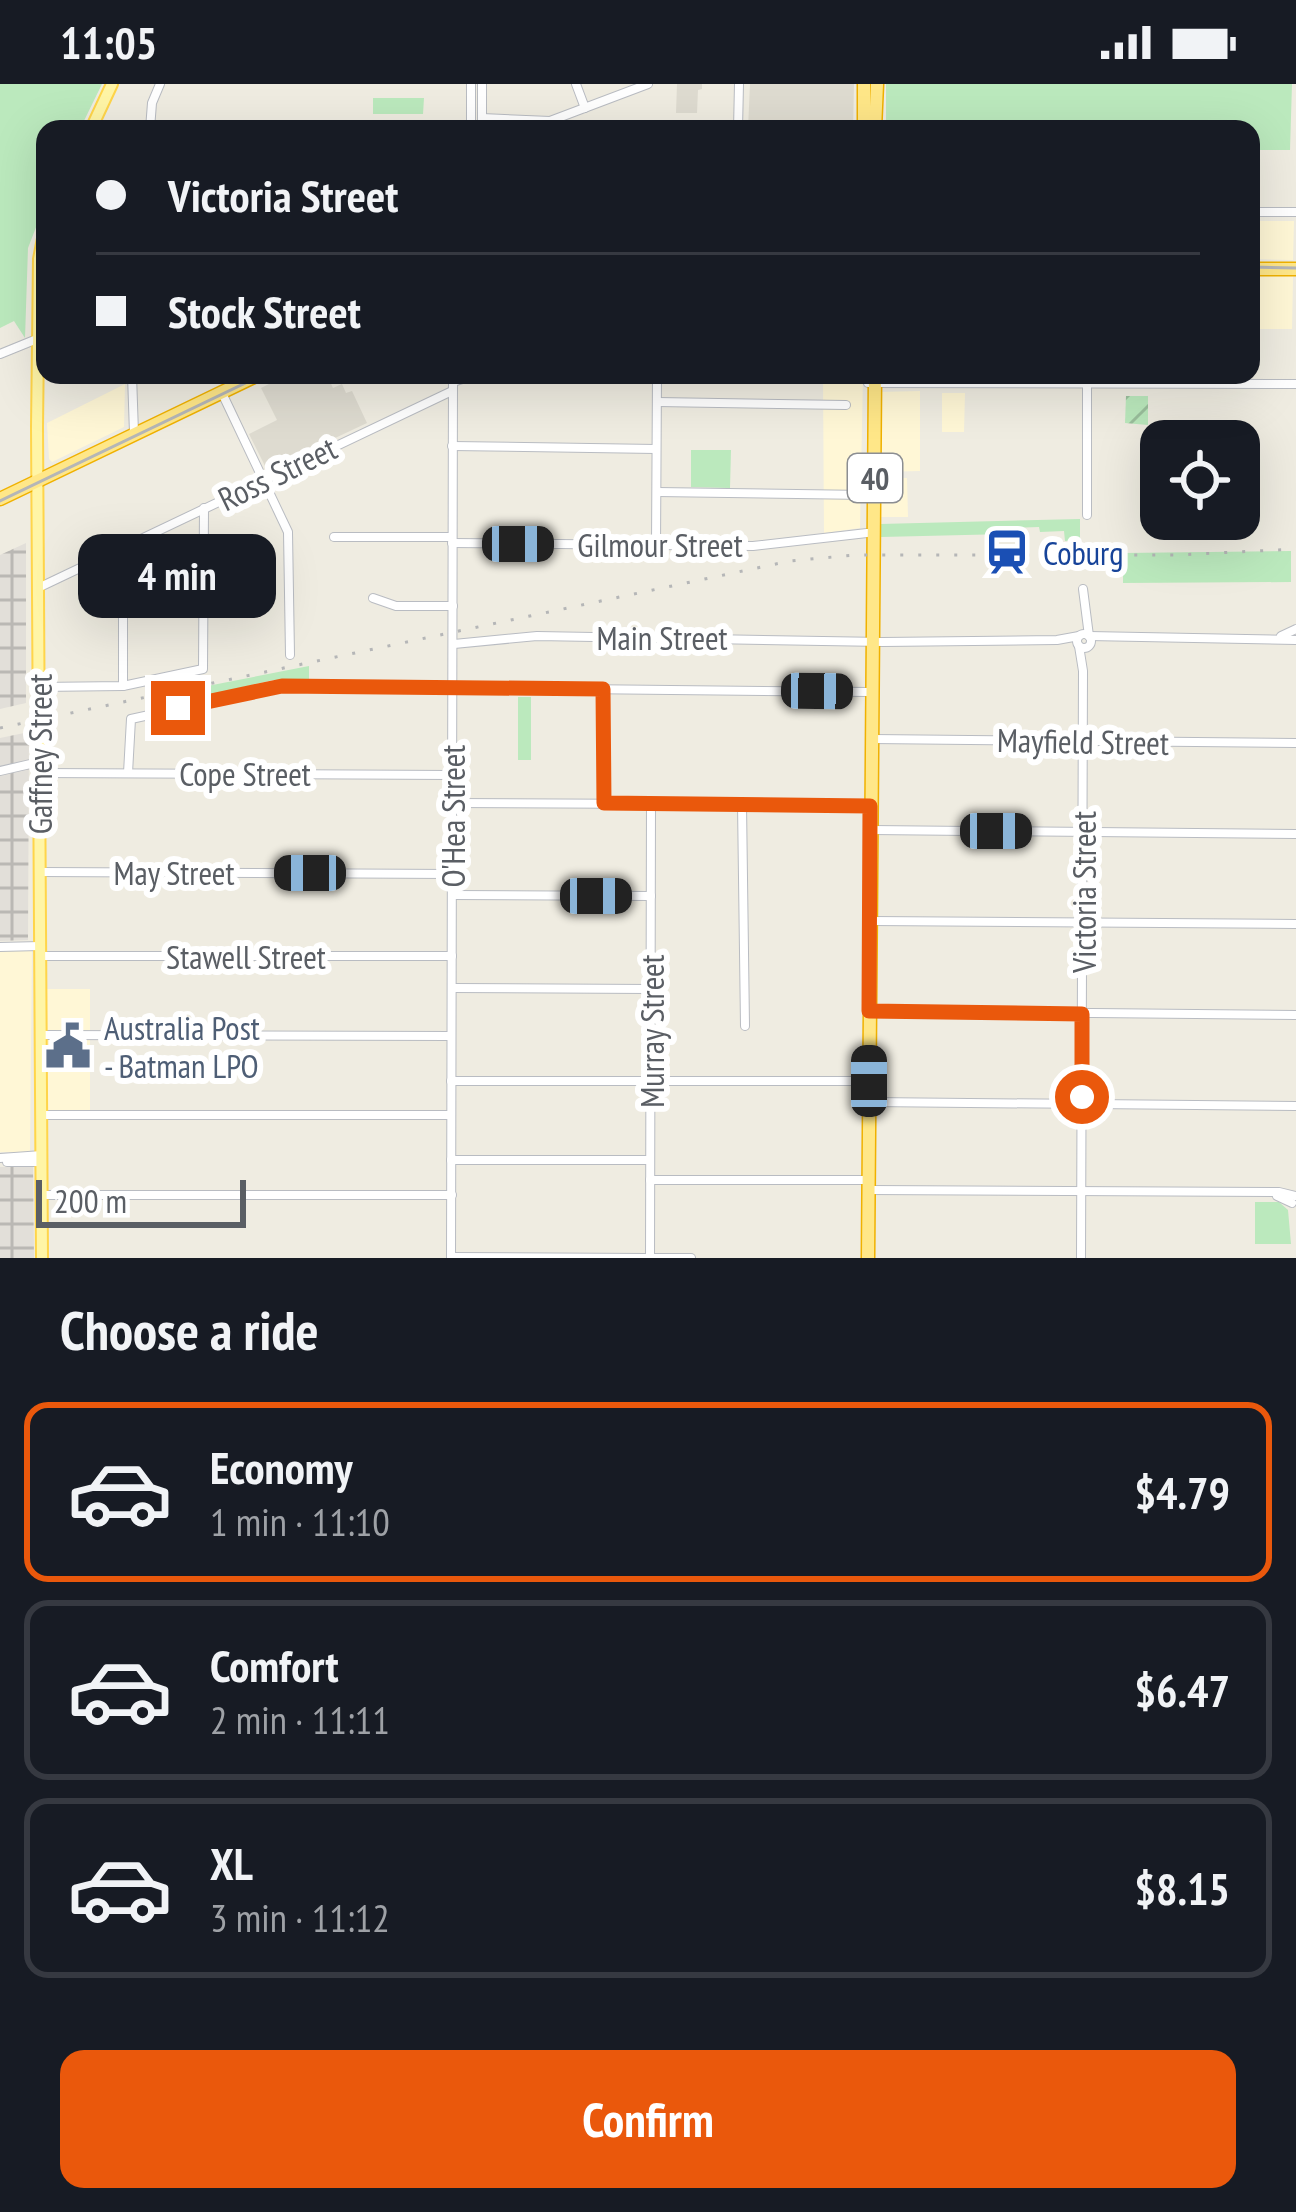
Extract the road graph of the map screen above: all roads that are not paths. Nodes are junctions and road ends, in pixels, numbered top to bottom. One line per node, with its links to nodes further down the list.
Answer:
1 (112, 84): 11 (main road)
2 (160, 84): 12 (street)
3 (471, 84): 13 (street)
4 (482, 84): 14 (street)
5 (576, 84): 10 (street)
6 (648, 84): 10 (street)
7 (739, 84): 16 (street)
8 (863, 84): 17 (highway)
9 (877, 84): 18 (highway)
10 (585, 108): 15 (street)
11 (95, 120)
12 (151, 120)
13 (470, 120)
14 (482, 120)
15 (553, 120)
16 (738, 120)
17 (864, 120)
18 (875, 120)
19 (1260, 212): 20 (street)
20 (1296, 212)
21 (1260, 269): 22 (highway)
22 (1296, 269)
23 (36, 339): 24 (street)
24 (0, 354)
25 (1260, 381): 26 (street)
26 (1296, 382)
27 (38, 384): 43 (main road, Gaffney Street)
28 (133, 384): 39 (street)
29 (239, 384): 36 (highway)
30 (451, 384): 42 (street, Ross Street)
31 (453, 384): 40 (street, O'Hea Street)
32 (656, 384): 37 (street)
33 (871, 384): 45 (highway, 40)
34 (871, 384): 54 (highway, 40)
35 (1087, 384): 48 (street)
36 (222, 392): 39 (highway); 42 (street)
37 (656, 402): 38 (street); 41 (street)
38 (846, 405)
39 (134, 435): 43 (highway)
40 (452, 446): 41 (street); 51 (street, O'Hea Street)
41 (656, 449): 44 (street)
42 (263, 481): 47 (street, Ross Street); 65 (street)
43 (37, 482): 46 (highway); 55 (main road, Gaffney Street)
44 (656, 493): 45 (street); 52 (street)
45 (867, 495): 49 (highway, 40)
46 (0, 499)
47 (204, 508): 53 (street, Ross Street); 66 (street)
48 (1088, 515)
49 (867, 533): 52 (street, Gilmour Street); 54 (highway, 40)
50 (334, 537): 51 (street, Gilmour Street)
51 (452, 540): 52 (street, Gilmour Street); 58 (street, O'Hea Street)
52 (656, 544)
53 (123, 547): 55 (street, Ross Street); 66 (street)
54 (871, 581): 60 (highway, 40)
55 (38, 588): 67 (main road, Gaffney Street)
56 (1083, 589): 61 (street, Victoria Street)
57 (373, 598): 58 (street)
58 (453, 605): 64 (street, O'Hea Street)
59 (1296, 629): 62 (street)
60 (871, 640): 61 (street, Main Street); 64 (street, Main Street); 70 (highway, 40)
61 (1084, 640): 62 (street, Main Street); 72 (street, Victoria Street)
62 (1268, 640): 63 (street, Main Street)
63 (1296, 640)
64 (454, 644): 68 (street, O'Hea Street)
65 (290, 655)
66 (123, 686): 67 (street)
67 (39, 687): 74 (main road, Gaffney Street)
68 (453, 687): 69 (street); 76 (street); 77 (street, O'Hea Street)
69 (603, 689): 70 (street); 79 (street)
70 (870, 692): 71 (highway, 40)
71 (870, 739): 72 (street, Mayfield Street); 82 (highway, 40)
72 (1083, 741): 73 (street, Mayfield Street); 84 (street, Victoria Street)
73 (1296, 742)
74 (39, 768): 75 (street, Cope Street); 76 (street, Cope Street); 86 (main road, Gaffney Street)
75 (0, 771)
76 (128, 773): 77 (street, Cope Street)
77 (452, 775): 78 (street, O'Hea Street)
78 (452, 803): 79 (street); 87 (street, O'Hea Street)
79 (604, 803): 80 (street)
80 (651, 803): 81 (street); 89 (street, Murray Street)
81 (742, 804): 82 (street); 101 (street)
82 (870, 806): 83 (highway, 40)
83 (870, 830): 84 (street); 90 (highway, 40)
84 (1083, 832): 85 (street); 91 (street, Victoria Street)
85 (1296, 834)
86 (40, 872): 87 (street, May Street); 94 (main road, Gaffney Street)
87 (452, 874): 88 (street, O'Hea Street)
88 (452, 895): 89 (street); 95 (street, O'Hea Street)
89 (651, 896): 97 (street, Murray Street)
90 (870, 921): 91 (street); 98 (highway, 40)
91 (1082, 922): 92 (street); 99 (street, Victoria Street)
92 (1296, 924)
93 (0, 947): 94 (street, Stawell Street)
94 (40, 951): 95 (street, Stawell Street); 102 (main road, Gaffney Street)
95 (452, 956): 96 (street, O'Hea Street)
96 (452, 988): 97 (street); 103 (street, O'Hea Street)
97 (651, 989): 105 (street, Murray Street)
98 (869, 1011): 99 (street); 106 (highway, 40)
99 (1082, 1014): 100 (street); 108 (street, Victoria Street)
100 (1296, 1016)
101 (745, 1026)
102 (40, 1036): 103 (street); 110 (main road, Gaffney Street)
103 (452, 1036): 104 (street, O'Hea Street)
104 (451, 1081): 105 (street); 111 (street, O'Hea Street)
105 (650, 1081): 106 (street); 115 (street, Murray Street)
106 (869, 1081): 107 (highway, 40)
107 (869, 1102): 108 (street); 117 (highway, 40)
108 (1081, 1104): 109 (street); 118 (street, Victoria Street)
109 (1296, 1106)
110 (41, 1115): 111 (street); 112 (main road, Gaffney Street)
111 (451, 1115): 114 (street, O'Hea Street)
112 (41, 1159): 113 (street); 119 (main road, Gaffney Street)
113 (0, 1160)
114 (452, 1160): 115 (street); 120 (street, O'Hea Street)
115 (650, 1160): 116 (street, Murray Street)
116 (650, 1180): 117 (street); 124 (street, Murray Street)
117 (869, 1185): 118 (street); 126 (highway, 40)
118 (1081, 1192): 121 (street); 127 (street, Victoria Street)
119 (41, 1195): 120 (street); 122 (main road, Gaffney Street)
120 (452, 1195): 123 (street, O'Hea Street)
121 (1295, 1203)
122 (42, 1258)
123 (452, 1258): 124 (street)
124 (647, 1258): 125 (street)
125 (691, 1258)
126 (868, 1258)
127 (1081, 1258)

